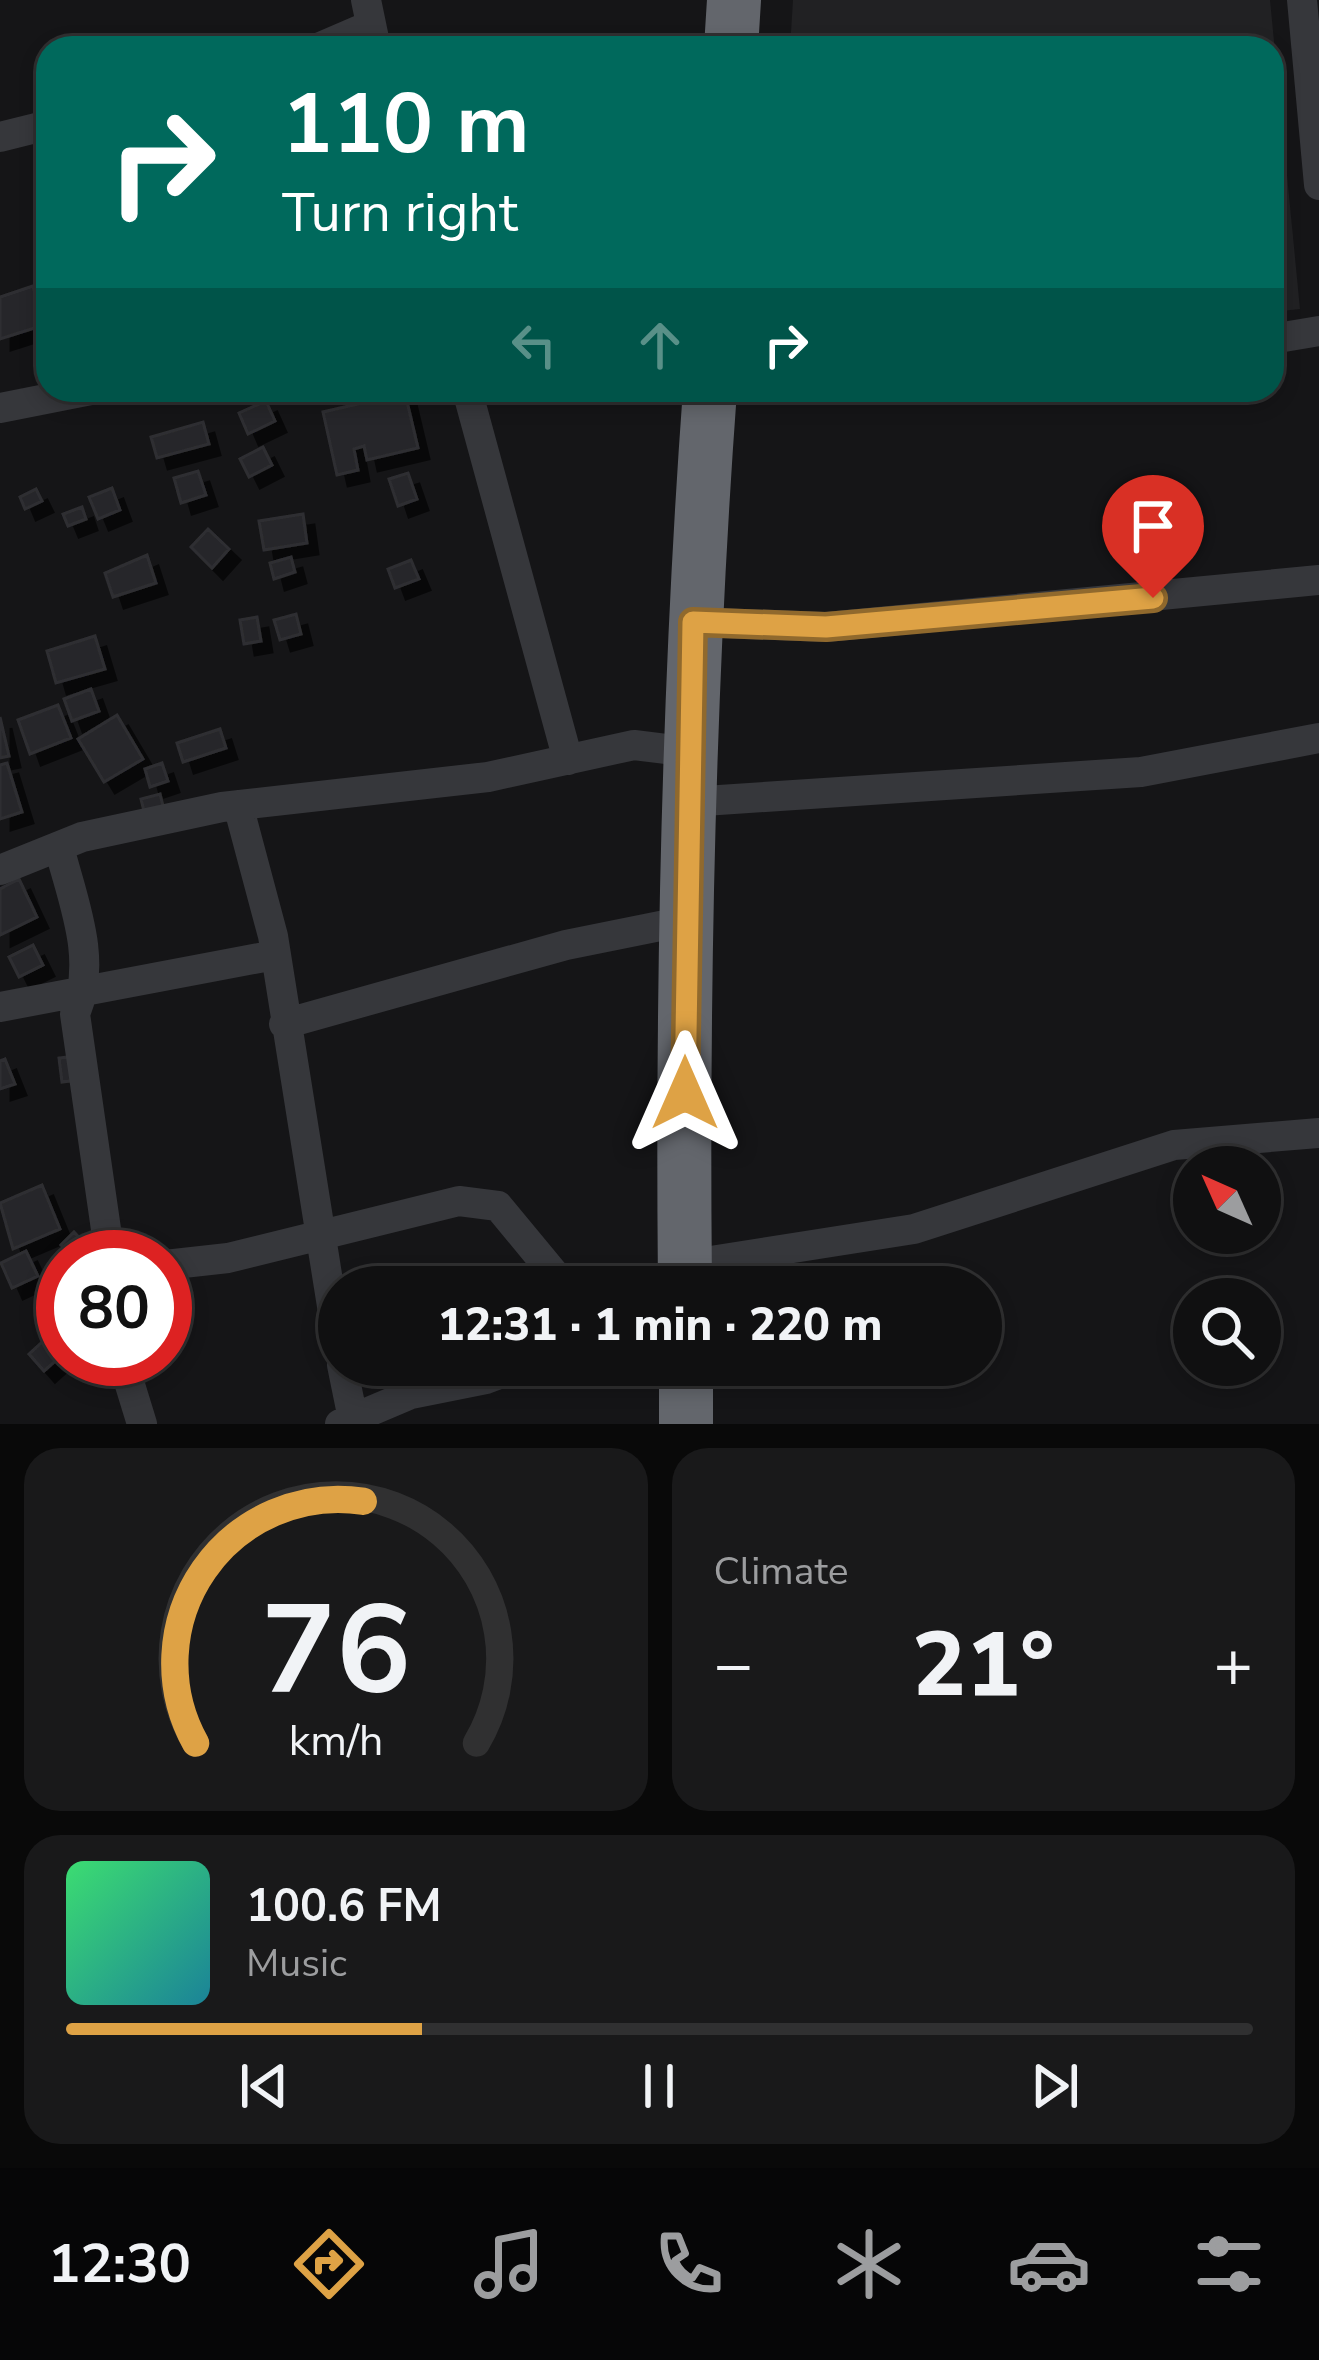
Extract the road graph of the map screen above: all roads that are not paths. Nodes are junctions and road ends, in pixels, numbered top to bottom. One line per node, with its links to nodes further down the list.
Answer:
1 (734, 0): 3 (highway)
2 (1303, 0): 6 (street)
3 (732, 36)
4 (36, 128): 5 (street)
5 (0, 137)
6 (1319, 185)
7 (1319, 331): 8 (street)
8 (1284, 337)
9 (36, 401): 12 (street)
10 (470, 402): 16 (street)
11 (709, 402): 14 (highway)
12 (0, 408)
13 (1319, 580): 14 (street)
14 (693, 622): 17 (highway)
15 (1319, 738): 17 (street)
16 (568, 760): 17 (street); 18 (street)
17 (689, 777): 21 (highway)
18 (238, 805): 19 (street); 22 (street)
19 (59, 847): 20 (street); 23 (street)
20 (0, 870)
21 (685, 921): 25 (street); 32 (highway)
22 (275, 955): 23 (street); 25 (street)
23 (86, 989): 24 (street); 27 (street)
24 (0, 1007)
25 (284, 1024): 28 (street)
26 (1319, 1133): 33 (street)
27 (106, 1230)
28 (319, 1235): 29 (street); 30 (street); 31 (street)
29 (192, 1262)
30 (324, 1266)
31 (548, 1266)
32 (685, 1266)
33 (737, 1266)
34 (130, 1386): 39 (street)
35 (344, 1386): 38 (street)
36 (451, 1386): 38 (street)
37 (686, 1386): 40 (highway)
38 (346, 1421)
39 (142, 1424)
40 (686, 1424)

